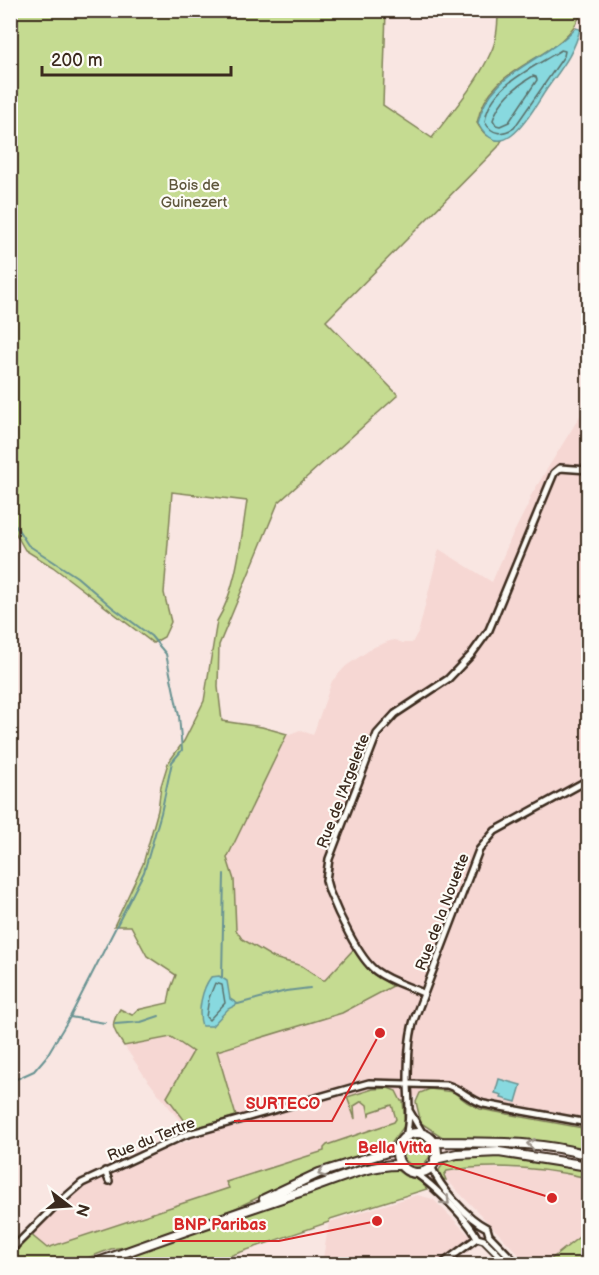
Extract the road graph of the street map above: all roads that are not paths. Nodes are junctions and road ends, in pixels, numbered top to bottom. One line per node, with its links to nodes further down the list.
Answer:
1 (588, 470): 3 (street, Rue de l'Argelette)
2 (588, 780): 3 (street, Rue de la Nouette)
3 (423, 993): 4 (street, Rue de la Nouette)
4 (408, 1083): 5 (street, Rue de la Nouette); 6 (street, Rue du Tertre); 15 (street, Rue du Tertre)
5 (409, 1111): 7 (street, Rue de la Nouette); 8 (street, Rue de la Nouette)
6 (588, 1123)
7 (423, 1134): 8 (main road); 9 (main road)
8 (406, 1137): 10 (main road)
9 (433, 1142): 11 (main road, one-way to 9); 12 (main road)
10 (397, 1149): 13 (main road); 18 (main road, one-way to 18)
11 (588, 1155)
12 (433, 1162): 14 (main road); 16 (main road); 19 (street)
13 (401, 1165): 16 (main road); 18 (main road)
14 (588, 1166)
15 (105, 1171): 17 (street, Rue du Tertre); 21 (street, Rue du Tertre)
16 (415, 1173): 20 (street, one-way to 20)
17 (109, 1181)
18 (236, 1213): 22 (main road)
19 (481, 1226): 20 (street); 20 (street)
20 (481, 1236): 23 (street); 24 (street); 25 (street)
21 (10, 1251)
22 (93, 1264)
23 (442, 1264)
24 (508, 1264)
25 (517, 1264)

